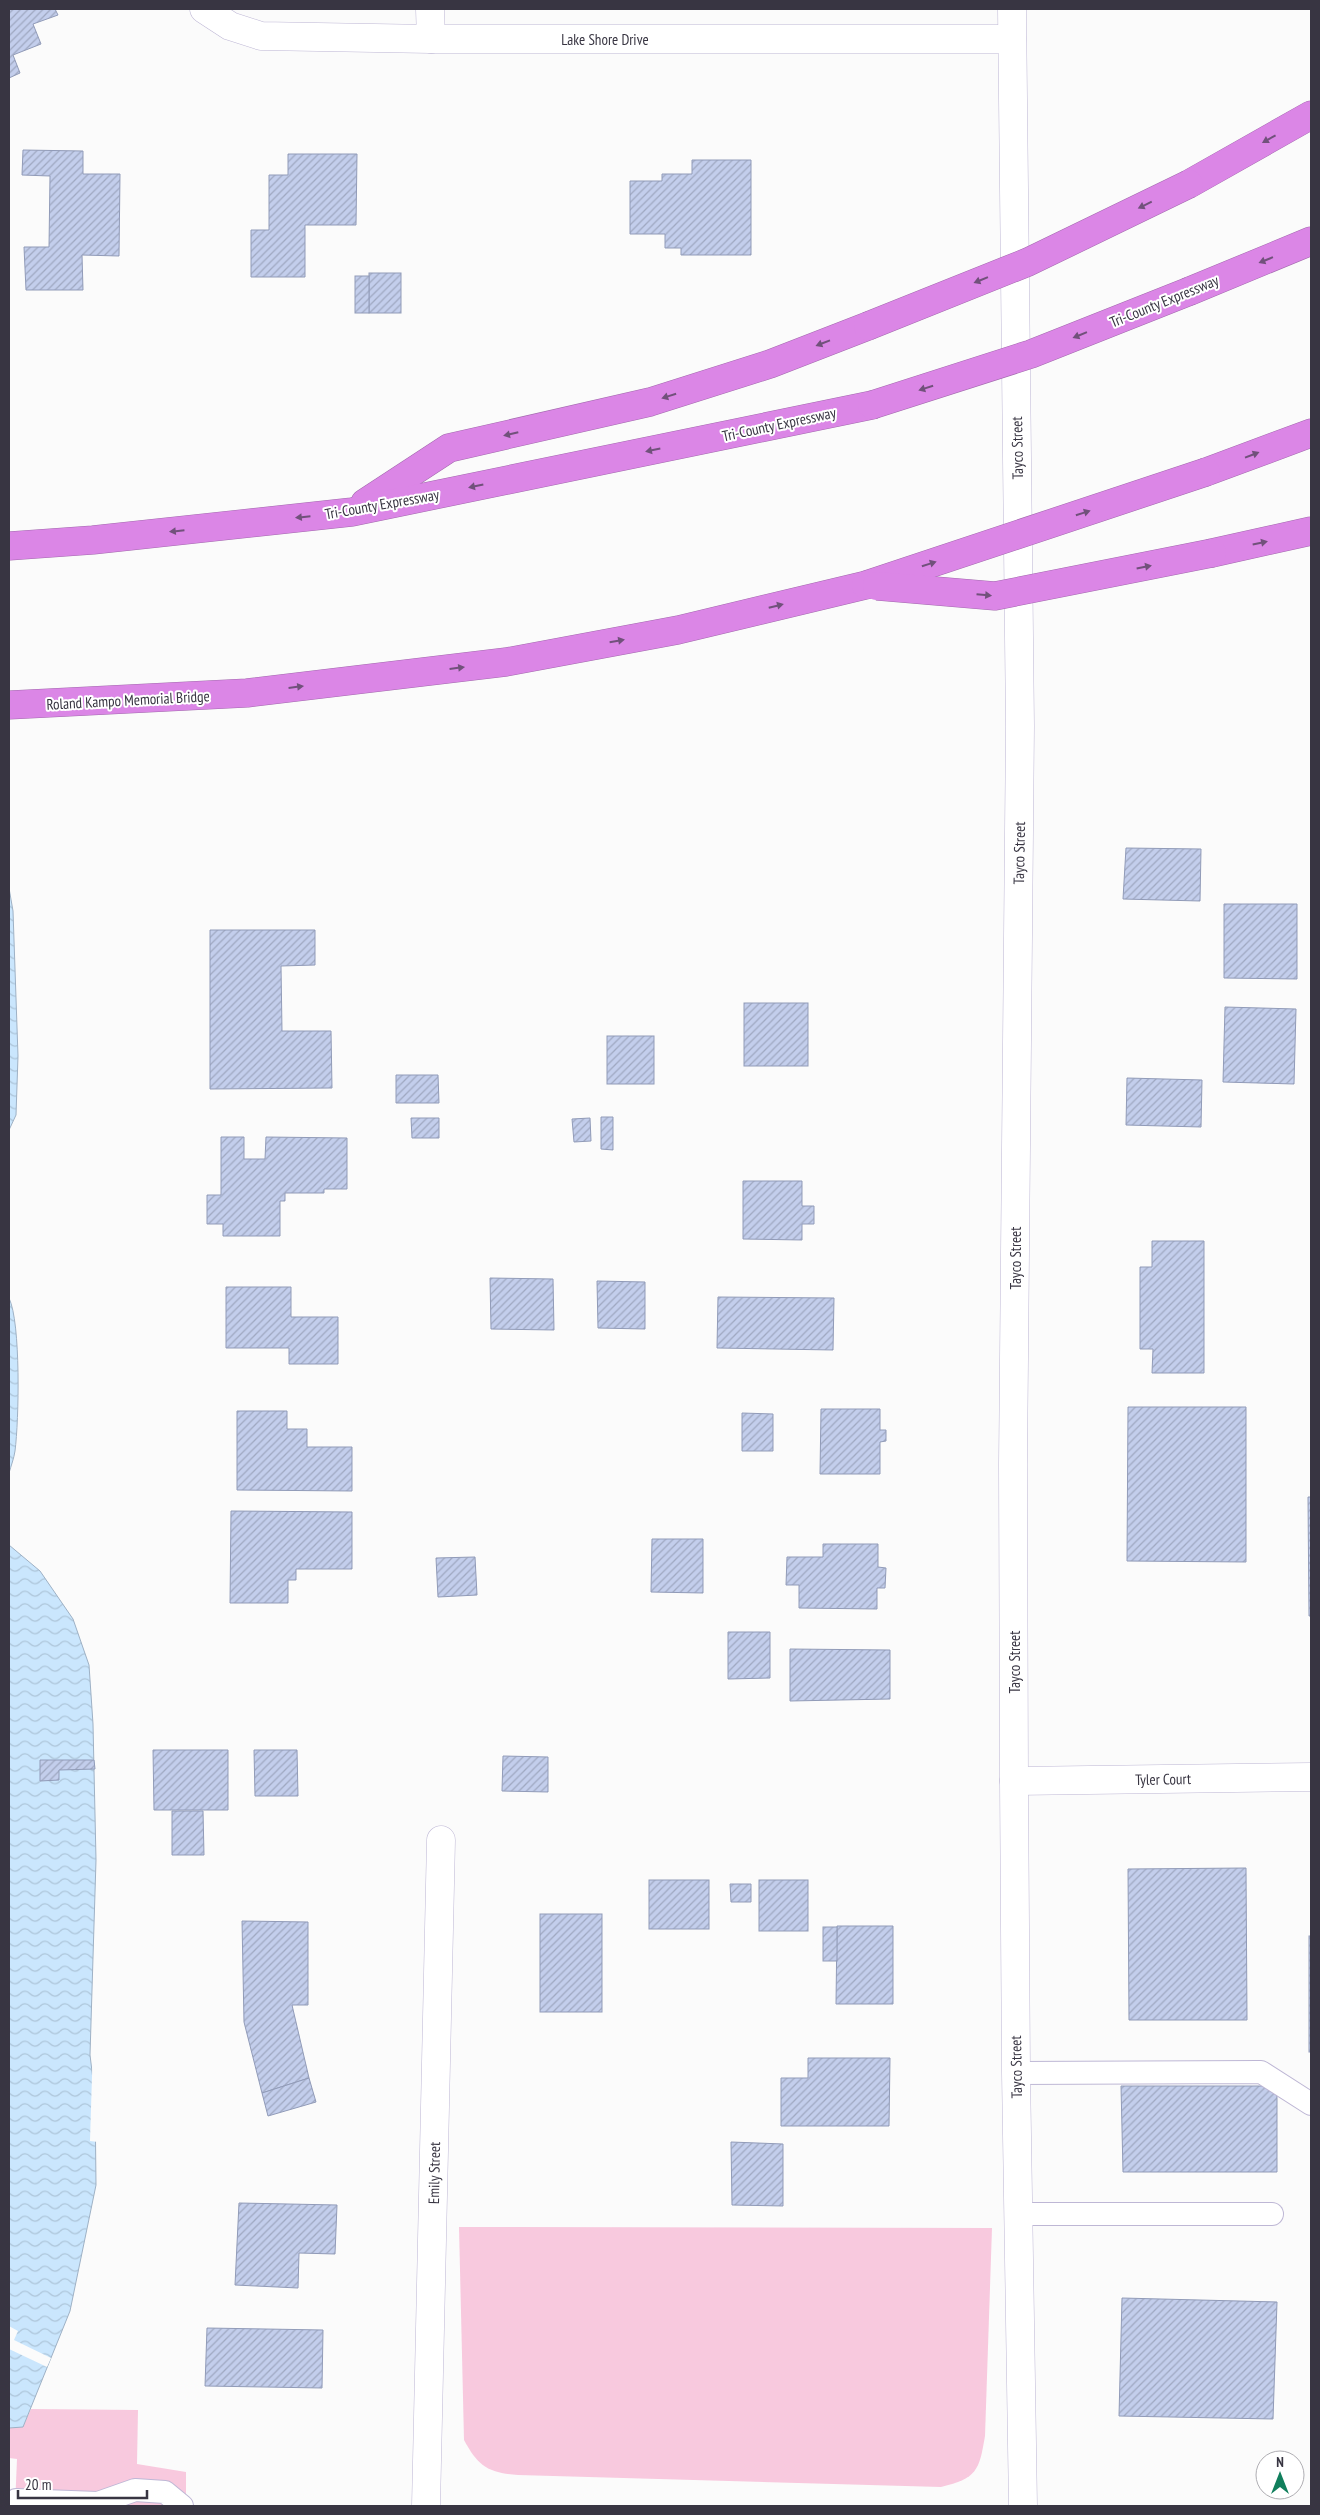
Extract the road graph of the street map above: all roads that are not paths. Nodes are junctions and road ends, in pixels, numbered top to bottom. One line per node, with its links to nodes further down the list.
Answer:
1 (204, 9): 4 (street, Lake Shore Drive)
2 (430, 9): 4 (street)
3 (1012, 9): 5 (street, Tayco Street)
4 (430, 39): 5 (street, Lake Shore Drive)
5 (1012, 39): 15 (street, Tayco Street)
6 (1311, 115): 9 (highway, one-way to 9, bridge)
7 (1311, 241): 9 (highway, Tri-County Expressway, one-way to 9, bridge)
8 (1311, 433): 12 (highway, one-way to 8, bridge)
9 (352, 512): 11 (highway, Tri-County Expressway, one-way to 11)
10 (1311, 531): 12 (highway, one-way to 10, bridge)
11 (9, 546)
12 (866, 585): 13 (highway, Roland Kampo Memorial Bridge, one-way to 12)
13 (9, 705)
14 (1311, 1777): 15 (street, Tyler Court)
15 (1014, 1781): 17 (street, Tayco Street)
16 (441, 1840): 24 (street, Emily Street)
17 (1016, 2073): 18 (lane); 19 (street, Tayco Street)
18 (1311, 2104)
19 (1018, 2214): 20 (lane); 25 (street, Tayco Street)
20 (1272, 2214)
21 (16, 2500): 22 (lane)
22 (102, 2504): 23 (lane)
23 (182, 2506)
24 (426, 2506)
25 (1023, 2506)

